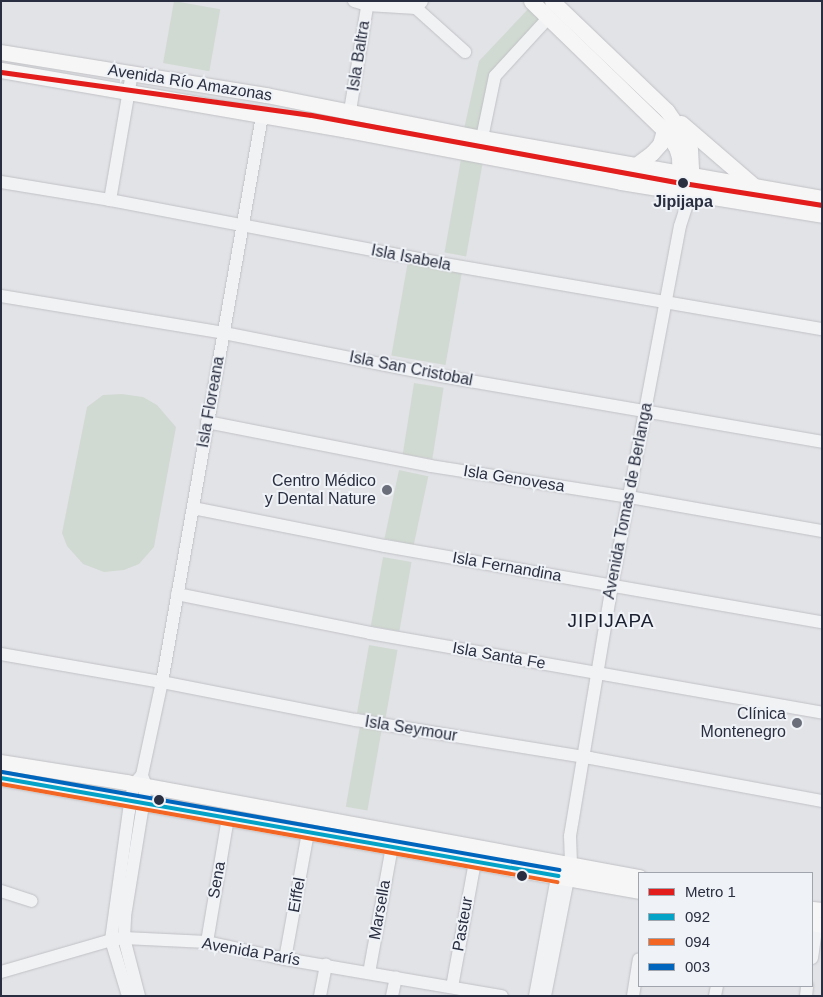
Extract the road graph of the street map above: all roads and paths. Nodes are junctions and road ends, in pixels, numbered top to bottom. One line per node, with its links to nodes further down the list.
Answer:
1 (532, 1): 5 (main road)
2 (552, 1): 12 (main road)
3 (363, 2): 4 (street); 11 (street, Isla Baltra)
4 (419, 5): 7 (street)
5 (548, 17): 14 (main road); 15 (street)
6 (1, 52): 9 (main road, Avenida Río Amazonas)
7 (466, 52)
8 (1, 70): 10 (main road, Avenida Río Amazonas)
9 (132, 73): 10 (street); 11 (main road, Avenida Río Amazonas)
10 (128, 92): 13 (main road, Avenida Río Amazonas); 22 (street)
11 (350, 111): 15 (main road, Avenida Río Amazonas)
12 (667, 111): 17 (main road); 19 (main road)
13 (262, 116): 20 (main road, Avenida Río Amazonas); 24 (street, Isla Floreana)
14 (664, 130): 16 (main road); 17 (main road)
15 (482, 138): 16 (main road, Avenida Río Amazonas)
16 (636, 165): 17 (main road, Avenida Río Amazonas)
17 (686, 174): 19 (main road, Avenida Río Amazonas); 20 (main road)
18 (1, 182): 22 (street, Isla Isabela)
19 (754, 186): 21 (main road, Avenida Río Amazonas)
20 (685, 192): 23 (main road, Avenida Río Amazonas); 26 (street, Avenida Tomas de Berlanga)
21 (822, 198)
22 (110, 200): 24 (street, Isla Isabela)
23 (822, 215)
24 (242, 225): 26 (street, Isla Isabela); 28 (street, Isla Floreana)
25 (1, 296): 28 (street, Isla San Cristobal)
26 (666, 302): 27 (street, Isla Isabela); 29 (street, Avenida Tomas de Berlanga)
27 (822, 329)
28 (224, 333): 29 (street, Isla San Cristobal); 30 (street, Isla Floreana)
29 (646, 410): 31 (street, Isla San Cristobal); 32 (street, Avenida Tomas de Berlanga)
30 (207, 422): 32 (street, Isla Genovesa); 33 (street, Isla Floreana)
31 (822, 442)
32 (629, 497): 34 (street, Isla Genovesa); 35 (street, Avenida Tomas de Berlanga)
33 (193, 508): 35 (street, Isla Fernandina); 36 (street, Isla Floreana)
34 (822, 531)
35 (612, 586): 37 (street, Isla Fernandina); 39 (street, Avenida Tomas de Berlanga)
36 (177, 594): 39 (street, Isla Santa Fe); 40 (street, Isla Floreana)
37 (822, 622)
38 (1, 654): 40 (street, Isla Seymour)
39 (596, 674): 41 (street, Isla Santa Fe); 42 (street, Avenida Tomas de Berlanga)
40 (162, 682): 42 (street, Isla Seymour); 45 (street, Isla Floreana)
41 (822, 713)
42 (583, 757): 46 (street, Isla Seymour); 52 (street, Avenida Tomas de Berlanga)
43 (1, 762): 45 (main road)
44 (1, 778): 47 (main road)
45 (141, 782): 47 (street, Isla Floreana); 52 (main road)
46 (822, 801)
47 (137, 802): 48 (main road); 58 (street, Isla Floreana)
48 (228, 818): 49 (main road); 59 (street, Sena)
49 (308, 832): 50 (main road); 61 (street, Eiffel)
50 (392, 847): 51 (main road); 65 (street, Marsella)
51 (475, 862): 52 (main road); 67 (street, Pasteur)
52 (564, 870): 53 (main road); 55 (main road); 73 (street, Avenida Tomas de Berlanga); 74 (street, Avenida Tomas de Berlanga)
53 (638, 877)
54 (1, 891): 56 (street)
55 (638, 891)
56 (30, 902)
57 (818, 921): 60 (street)
58 (117, 939): 59 (street, Avenida París); 64 (street, Avenida París); 68 (street); 69 (street)
59 (207, 942): 61 (street, Avenida París)
60 (813, 952)
61 (285, 958): 62 (street, Avenida París)
62 (326, 965): 65 (street, Avenida París); 70 (street)
63 (638, 965): 75 (street)
64 (1, 972)
65 (369, 973): 66 (street, Avenida París)
66 (396, 977): 67 (street, Avenida París); 71 (street)
67 (460, 991): 72 (street, Avenida París)
68 (128, 996)
69 (139, 996)
70 (320, 996)
71 (392, 996)
72 (502, 996)
73 (535, 996)
74 (545, 996)
75 (633, 996)

